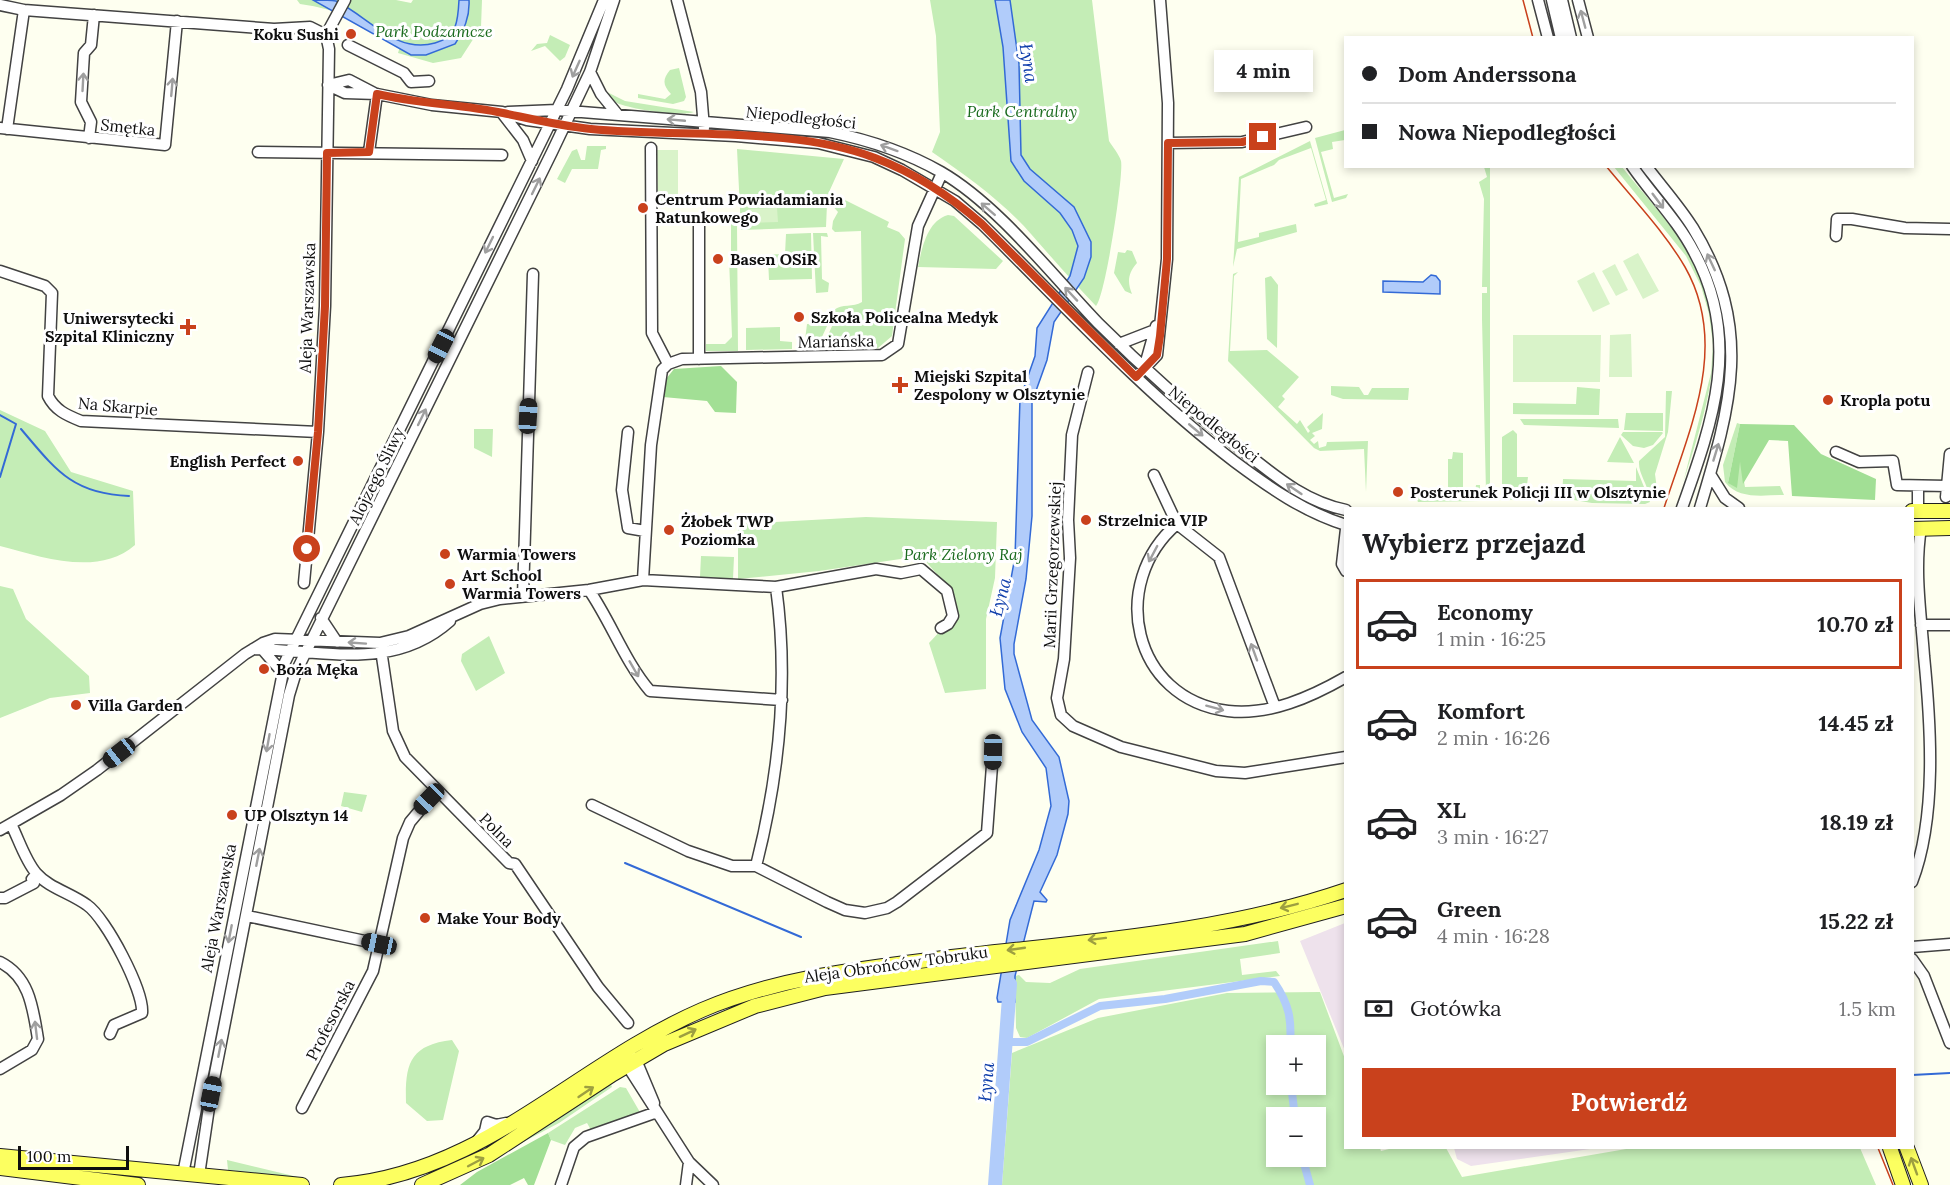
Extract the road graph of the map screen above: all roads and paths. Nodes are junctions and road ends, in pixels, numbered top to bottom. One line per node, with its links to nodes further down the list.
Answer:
1 (345, 0): 15 (street)
2 (604, 0): 27 (street, Alojzego Śliwy, one-way to 27)
3 (614, 0): 21 (street, Alojzego Śliwy)
4 (677, 0): 31 (street)
5 (1160, 0): 38 (street)
6 (1538, 0): 16 (street)
7 (1552, 0): 17 (street)
8 (1562, 0): 18 (street)
9 (1578, 0): 19 (street, one-way to 9)
10 (0, 5): 11 (street)
11 (21, 10): 12 (street); 13 (street); 35 (street)
12 (0, 12)
13 (94, 15): 14 (street); 37 (street, one-way to 13)
14 (177, 21): 15 (street); 37 (street, Smętka, one-way to 14)
15 (326, 35): 24 (street, Aleja Warszawska)
16 (1547, 36)
17 (1561, 36)
18 (1571, 36)
19 (1587, 36)
20 (348, 45): 22 (street)
21 (590, 72): 29 (street, Alojzego Śliwy); 30 (street)
22 (411, 81): 23 (street); 26 (street)
23 (429, 81)
24 (328, 85): 25 (street); 42 (street, Aleja Warszawska)
25 (377, 94): 26 (street); 41 (street)
26 (407, 101): 28 (street)
27 (557, 110): 28 (street, Niepodległości); 29 (street, Niepodległości); 32 (street, Alojzego Śliwy)
28 (502, 112): 32 (street, Niepodległości); 44 (street)
29 (571, 112): 30 (street, Niepodległości); 33 (street, Alojzego Śliwy)
30 (618, 116): 31 (street, Niepodległości, one-way to 30)
31 (704, 122): 36 (street); 47 (street, Niepodległości, one-way to 31)
32 (550, 123): 33 (street, Niepodległości); 44 (street, Alojzego Śliwy)
33 (565, 125): 36 (street, Niepodległości); 55 (street, Alojzego Śliwy, one-way to 33)
34 (1306, 127): 38 (street)
35 (3, 128): 37 (street, Smętka)
36 (705, 134): 48 (street, Niepodległości)
37 (89, 138)
38 (1168, 143): 54 (street)
39 (651, 147): 60 (street)
40 (258, 152): 42 (street)
41 (369, 152): 42 (street); 43 (street)
42 (327, 153): 63 (street, Aleja Warszawska)
43 (502, 155)
44 (532, 161): 56 (street, Alojzego Śliwy, one-way to 56)
45 (1633, 168): 72 (street, one-way to 72)
46 (1648, 168): 68 (street, one-way to 46)
47 (942, 173): 48 (street, Mariańska); 58 (street, Niepodległości, one-way to 47)
48 (934, 187): 59 (street, Mariańska); 62 (street, Niepodległości)
49 (699, 224): 59 (street)
50 (1950, 229): 51 (street)
51 (1836, 236)
52 (0, 271): 63 (street, Na Skarpie)
53 (533, 274): 88 (street)
54 (1162, 312): 57 (street); 62 (street)
55 (467, 323): 56 (street); 89 (street, Alojzego Śliwy, one-way to 55)
56 (450, 327): 93 (street, Alojzego Śliwy)
57 (1155, 330): 58 (street); 62 (street)
58 (1119, 344): 62 (street, Niepodległości)
59 (699, 358): 60 (street, Mariańska)
60 (668, 364): 81 (street)
61 (1088, 372): 104 (street, Marii Grzegorzewskiej)
62 (1140, 373): 75 (street, Niepodległości, one-way to 62); 78 (street, Niepodległości, one-way to 78)
63 (318, 432): 85 (street, Aleja Warszawska)
64 (628, 432): 81 (street)
65 (1836, 452): 69 (street)
66 (1950, 454): 70 (street)
67 (1154, 474): 77 (street)
68 (1710, 474): 73 (street); 74 (street)
69 (1918, 486): 70 (street); 76 (street)
70 (1947, 486): 71 (street)
71 (1948, 504): 76 (main road)
72 (1682, 507)
73 (1700, 507)
74 (1738, 507)
75 (1344, 509)
76 (1915, 511)
77 (1177, 524): 102 (street, one-way to 77); 102 (street, one-way to 102)
78 (1344, 526)
79 (1917, 528): 80 (main road); 90 (street)
80 (1950, 528)
81 (645, 531): 84 (street)
82 (1344, 546): 83 (street)
83 (1344, 568)
84 (642, 580): 86 (street); 87 (street)
85 (304, 583)
86 (776, 587): 92 (street); 101 (street)
87 (589, 590): 88 (street); 101 (street, one-way to 101)
88 (523, 596): 97 (street)
89 (321, 618): 94 (street); 95 (street, Alojzego Śliwy)
90 (1921, 625): 91 (street); 111 (street)
91 (1950, 625)
92 (941, 628)
93 (294, 640): 95 (street); 96 (street); 98 (street, Aleja Warszawska)
94 (337, 642): 95 (street); 97 (street, one-way to 94)
95 (307, 646): 97 (street); 98 (street); 115 (street, Aleja Warszawska, one-way to 95)
96 (258, 649): 98 (street); 99 (street); 107 (street)
97 (381, 649): 105 (street, Polna)
98 (290, 651): 99 (street, Aleja Warszawska)
99 (282, 672): 134 (street, Aleja Warszawska, one-way to 134)
100 (1344, 678): 102 (street)
101 (782, 700): 109 (street)
102 (1275, 707)
103 (993, 752): 109 (street)
104 (1344, 757)
105 (436, 791): 116 (street, Profesorska); 121 (street, Polna)
106 (591, 805): 109 (street)
107 (11, 824): 108 (street); 110 (street)
108 (0, 830)
109 (756, 866)
110 (37, 874): 113 (street); 122 (street)
111 (1914, 877)
112 (1344, 890): 124 (main road, Aleja Obrońców Tobruku, one-way to 124)
113 (0, 898)
114 (1344, 907): 125 (main road, Aleja Obrońców Tobruku, one-way to 114)
115 (247, 916): 116 (street); 135 (street, Aleja Warszawska, one-way to 115)
116 (379, 944): 127 (street, Profesorska)
117 (1950, 944): 118 (street)
118 (1914, 947)
119 (0, 962): 126 (street, one-way to 119)
120 (1914, 962): 123 (street)
121 (628, 1023)
122 (111, 1034)
123 (1950, 1043)
124 (623, 1051): 125 (street); 139 (main road, Aleja Obrońców Tobruku)
125 (631, 1063): 128 (street); 136 (main road, Aleja Obrońców Tobruku, one-way to 125)
126 (0, 1069)
127 (302, 1108)
128 (657, 1112): 132 (street); 141 (street)
129 (1890, 1149): 144 (main road)
130 (1907, 1149): 145 (main road, one-way to 130)
131 (0, 1156): 134 (main road)
132 (689, 1162): 142 (street); 143 (street)
133 (0, 1168): 137 (main road)
134 (183, 1180): 135 (main road)
135 (199, 1180): 138 (main road)
136 (446, 1180): 140 (main road, Aleja Obrońców Tobruku)
137 (138, 1185)
138 (302, 1185)
139 (341, 1185)
140 (422, 1185)
141 (561, 1185)
142 (686, 1185)
143 (713, 1185)
144 (1903, 1185)
145 (1921, 1185)

